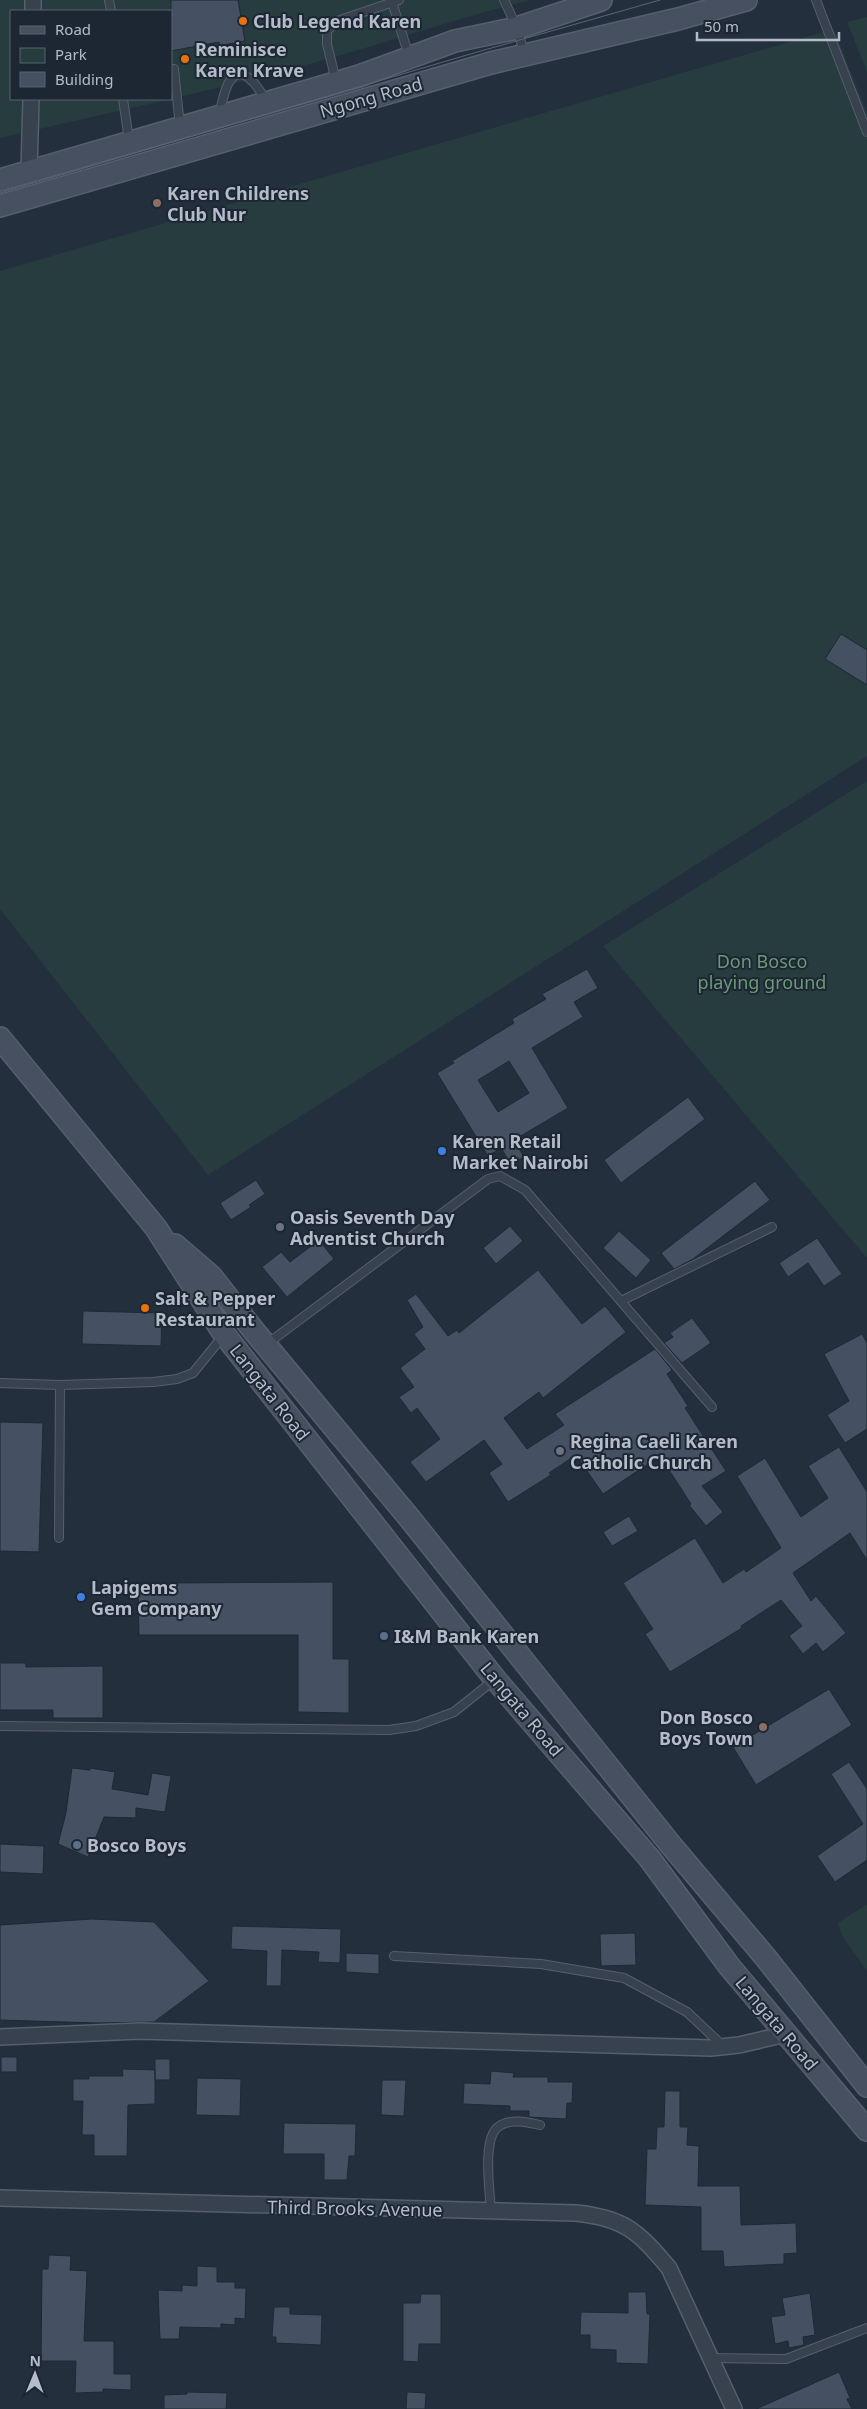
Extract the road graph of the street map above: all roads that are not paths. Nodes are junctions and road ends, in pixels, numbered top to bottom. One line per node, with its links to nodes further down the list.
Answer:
1 (504, 0): 6 (lane)
2 (601, 0): 6 (main road, Ngong Road)
3 (746, 0): 7 (main road, Ngong Road)
4 (816, 0): 16 (lane)
5 (396, 1): 8 (lane); 10 (lane)
6 (517, 28): 7 (lane); 8 (main road, Ngong Road)
7 (524, 55): 20 (main road, Ngong Road)
8 (409, 58): 10 (main road, Ngong Road)
9 (174, 69): 15 (lane)
10 (336, 82): 13 (main road, Ngong Road)
11 (31, 100): 18 (street)
12 (124, 100): 17 (lane)
13 (267, 103): 14 (main road, Ngong Road); 14 (lane)
14 (220, 116): 15 (main road, Ngong Road)
15 (180, 128): 17 (main road, Ngong Road)
16 (867, 132)
17 (130, 142): 18 (main road, Ngong Road)
18 (29, 171): 19 (main road, Ngong Road)
19 (0, 180)
20 (0, 206)
21 (0, 1038): 23 (main road, Langata Road)
22 (772, 1227): 24 (lane)
23 (156, 1228): 25 (main road, Langata Road); 26 (main road, Langata Road)
24 (621, 1301): 26 (lane); 29 (lane)
25 (224, 1334): 28 (lane); 31 (main road, Langata Road)
26 (266, 1345): 37 (main road, Langata Road)
27 (0, 1384): 28 (lane)
28 (60, 1385): 30 (lane)
29 (712, 1407)
30 (59, 1538)
31 (495, 1679): 32 (lane); 34 (main road, Langata Road)
32 (0, 1726)
33 (394, 1956): 36 (lane)
34 (786, 2034): 36 (street); 39 (main road, Langata Road)
35 (0, 2037): 36 (street)
36 (724, 2046)
37 (867, 2086)
38 (540, 2125): 41 (lane)
39 (867, 2130)
40 (0, 2198): 41 (street, Third Brooks Avenue)
41 (491, 2211): 43 (street, Third Brooks Avenue)
42 (867, 2328): 43 (lane)
43 (711, 2358): 44 (street, Third Brooks Avenue)
44 (734, 2409)

